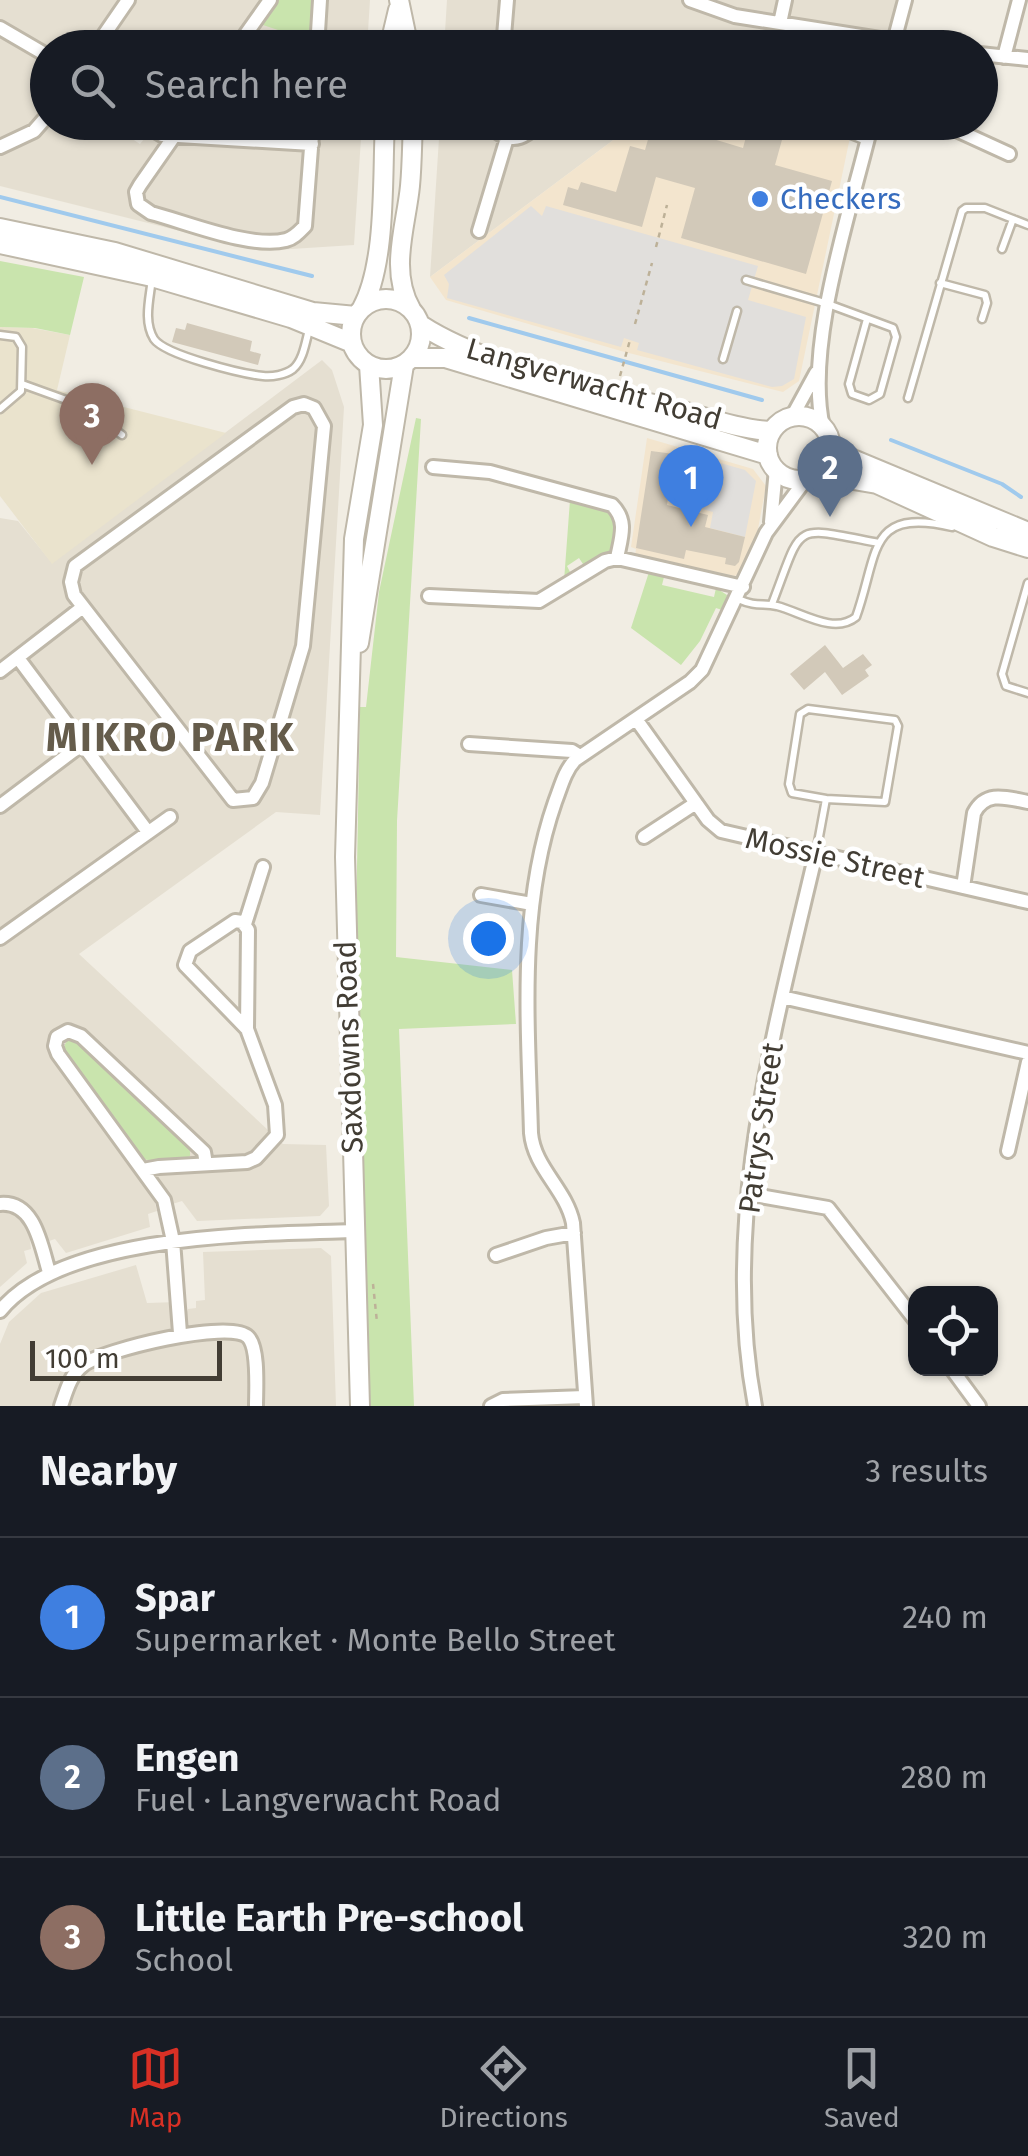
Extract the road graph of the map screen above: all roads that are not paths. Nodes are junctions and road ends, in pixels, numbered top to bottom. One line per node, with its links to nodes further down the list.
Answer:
1 (128, 0): 12 (street)
2 (270, 0): 13 (street)
3 (320, 0): 14 (street)
4 (507, 0): 17 (street)
5 (690, 0): 10 (street)
6 (784, 0): 10 (street)
7 (905, 0): 19 (street)
8 (1020, 0): 22 (street)
9 (399, 2): 15 (street); 16 (street)
10 (780, 23): 18 (street)
11 (0, 28): 20 (street)
12 (107, 30)
13 (249, 30)
14 (319, 30)
15 (394, 30)
16 (406, 30)
17 (505, 30)
18 (818, 30)
19 (897, 30)
20 (30, 46)
21 (998, 57): 22 (street)
22 (1004, 58): 23 (street)
23 (1028, 59)
24 (30, 133): 35 (street)
25 (171, 140): 34 (street)
26 (243, 140): 34 (street)
27 (312, 140): 34 (street)
28 (384, 140): 48 (street)
29 (412, 140): 49 (street)
30 (506, 140): 40 (street)
31 (863, 140): 33 (lane)
32 (979, 140): 36 (street)
33 (868, 142): 46 (street)
34 (312, 144)
35 (0, 147)
36 (1010, 154)
37 (1013, 219): 38 (lane); 42 (lane); 45 (lane)
38 (1028, 225)
39 (0, 228): 48 (street)
40 (479, 231)
41 (0, 244): 43 (street)
42 (1002, 249)
43 (152, 277): 52 (street); 52 (lane)
44 (746, 280): 46 (lane)
45 (940, 283): 51 (lane); 60 (lane)
46 (828, 304): 50 (lane); 58 (street)
47 (737, 311): 55 (lane)
48 (359, 312): 49 (street); 54 (street)
49 (416, 317): 56 (street); 63 (street, Langverwacht Road)
50 (867, 319): 50 (lane)
51 (982, 319)
52 (311, 325): 54 (street)
53 (0, 335): 59 (lane)
54 (352, 343): 57 (street)
55 (723, 359)
56 (408, 361): 57 (street); 66 (street, Langverwacht Road); 82 (street, Saxdowns Road)
57 (368, 364): 82 (street, Saxdowns Road)
58 (817, 370): 62 (street); 64 (street)
59 (22, 384): 61 (lane); 65 (lane)
60 (908, 398)
61 (0, 410)
62 (792, 417): 63 (street); 64 (street)
63 (772, 431): 66 (street)
64 (826, 434): 68 (street); 70 (street)
65 (122, 435)
66 (772, 462): 68 (street); 69 (street)
67 (433, 467): 74 (street)
68 (812, 477): 69 (street); 71 (street)
69 (771, 525): 76 (street)
70 (1028, 532)
71 (992, 537): 72 (lane); 73 (street)
72 (878, 544): 78 (lane); 78 (lane)
73 (1028, 548)
74 (618, 558): 76 (street); 77 (street)
75 (1028, 584): 83 (lane)
76 (740, 593): 78 (lane); 84 (street)
77 (429, 596)
78 (772, 604)
79 (83, 607): 79 (street); 80 (street)
80 (18, 658): 81 (street); 85 (street)
81 (0, 672)
82 (351, 688): 112 (street, Saxdowns Road)
83 (1028, 693)
84 (636, 719): 87 (street); 89 (street, Mossie Street)
85 (81, 744): 91 (street); 93 (street)
86 (469, 744): 87 (street)
87 (580, 756): 100 (street)
88 (826, 798): 88 (lane); 95 (lane)
89 (696, 802): 94 (street); 95 (street, Mossie Street)
90 (1028, 802): 97 (street)
91 (0, 806)
92 (170, 816): 93 (street)
93 (148, 832): 102 (street)
94 (644, 837)
95 (816, 853): 97 (street, Mossie Street); 103 (street, Patrys Street)
96 (264, 867): 101 (street)
97 (963, 887): 99 (street, Mossie Street)
98 (480, 896): 100 (street)
99 (1028, 902)
100 (532, 904): 113 (street)
101 (245, 924): 104 (street); 104 (street)
102 (0, 938)
103 (782, 997): 105 (street); 110 (street, Patrys Street)
104 (247, 1028): 108 (street)
105 (1028, 1053)
106 (1028, 1062): 107 (street)
107 (1008, 1152)
108 (206, 1164): 109 (street); 109 (street)
109 (144, 1170): 114 (street)
110 (750, 1194): 117 (street); 126 (street, Patrys Street)
111 (0, 1204): 116 (street)
112 (354, 1230): 114 (street); 124 (street, Saxdowns Road)
113 (574, 1234): 115 (street); 121 (street)
114 (173, 1241): 116 (street); 119 (street)
115 (496, 1255)
116 (50, 1272): 118 (street)
117 (908, 1310)
118 (0, 1311)
119 (180, 1333): 122 (street); 123 (street)
120 (957, 1376): 127 (street)
121 (585, 1401): 125 (street)
122 (61, 1406)
123 (256, 1406)
124 (360, 1406)
125 (491, 1406)
126 (755, 1406)
127 (980, 1406)

